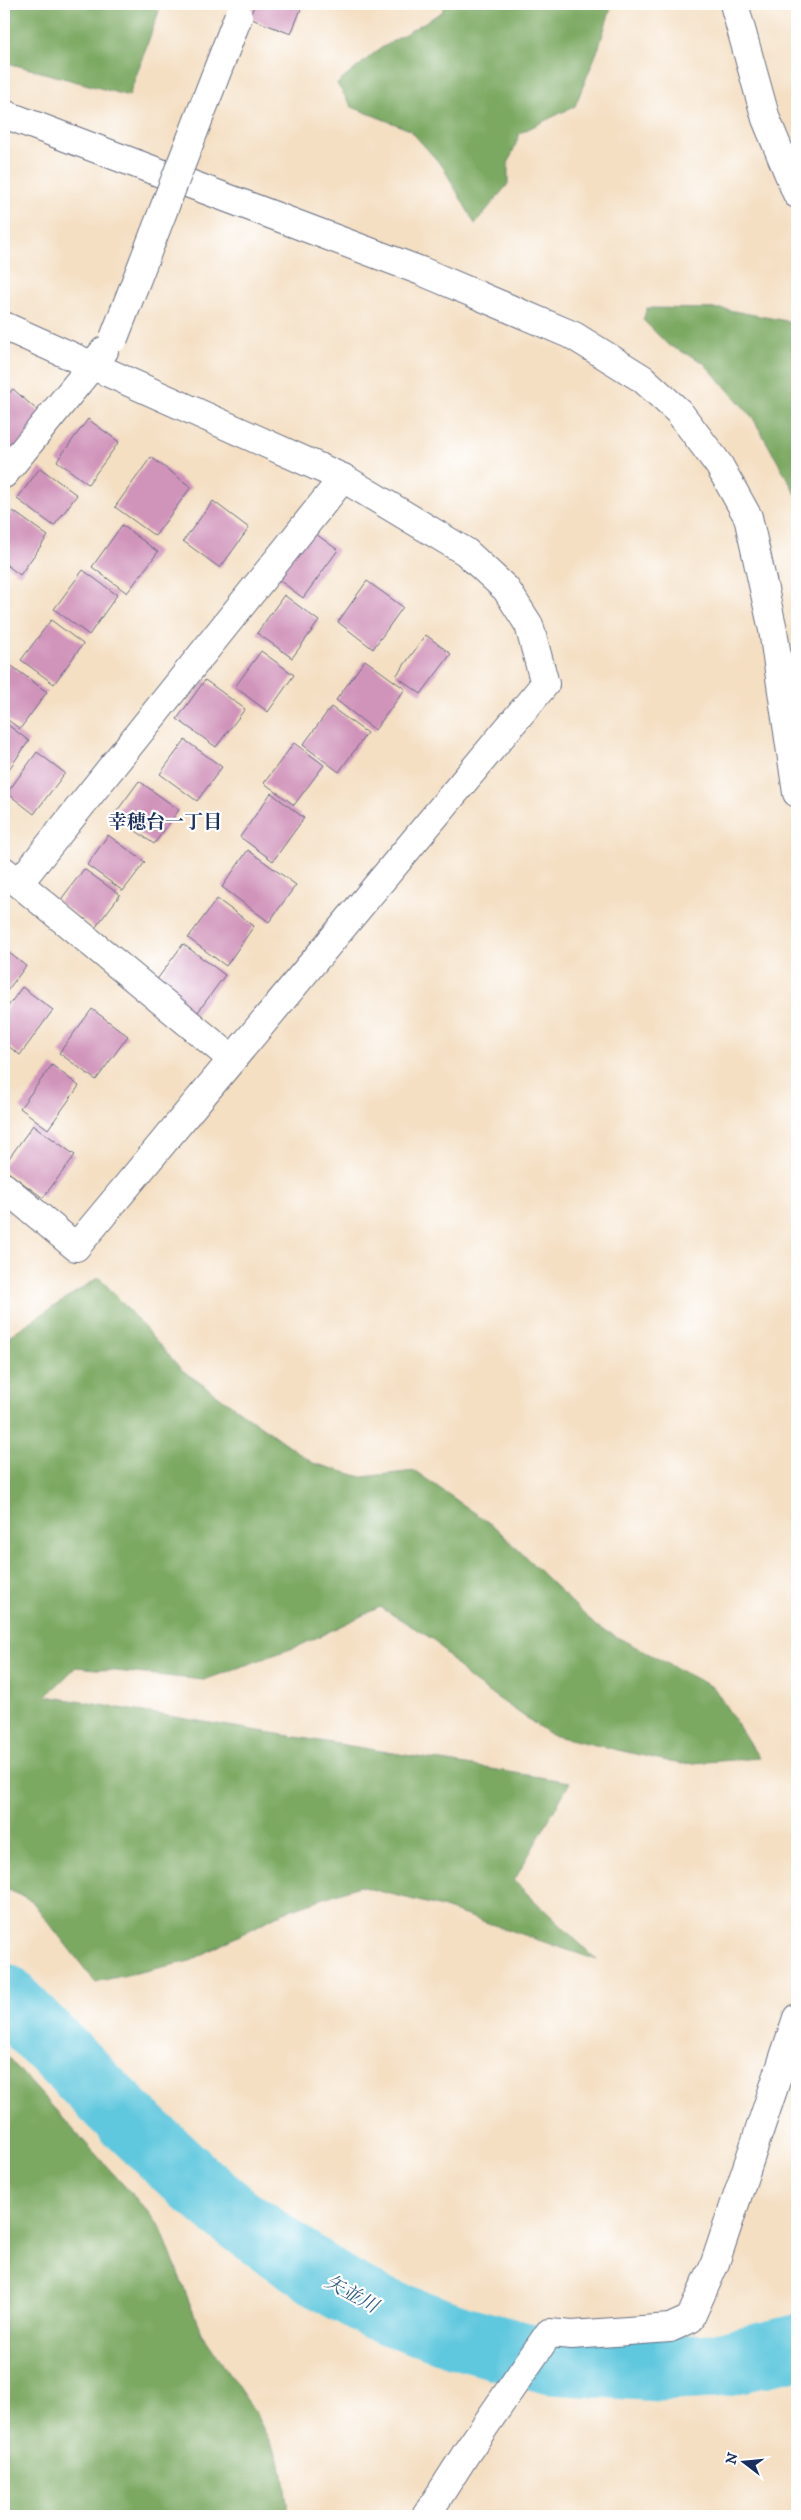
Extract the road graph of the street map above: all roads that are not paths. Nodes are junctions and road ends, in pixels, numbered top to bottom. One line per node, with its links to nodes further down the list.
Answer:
1 (734, 4): 4 (street)
2 (240, 10): 6 (street, bridge)
3 (4, 114): 9 (street)
4 (797, 194)
5 (4, 326): 6 (street)
6 (92, 364): 7 (street); 8 (street)
7 (4, 474)
8 (343, 478): 10 (street); 11 (street)
9 (797, 794)
10 (11, 877): 11 (street)
11 (232, 1059): 12 (street)
12 (4, 1187)
13 (797, 2018): 14 (street)
14 (426, 2516)

